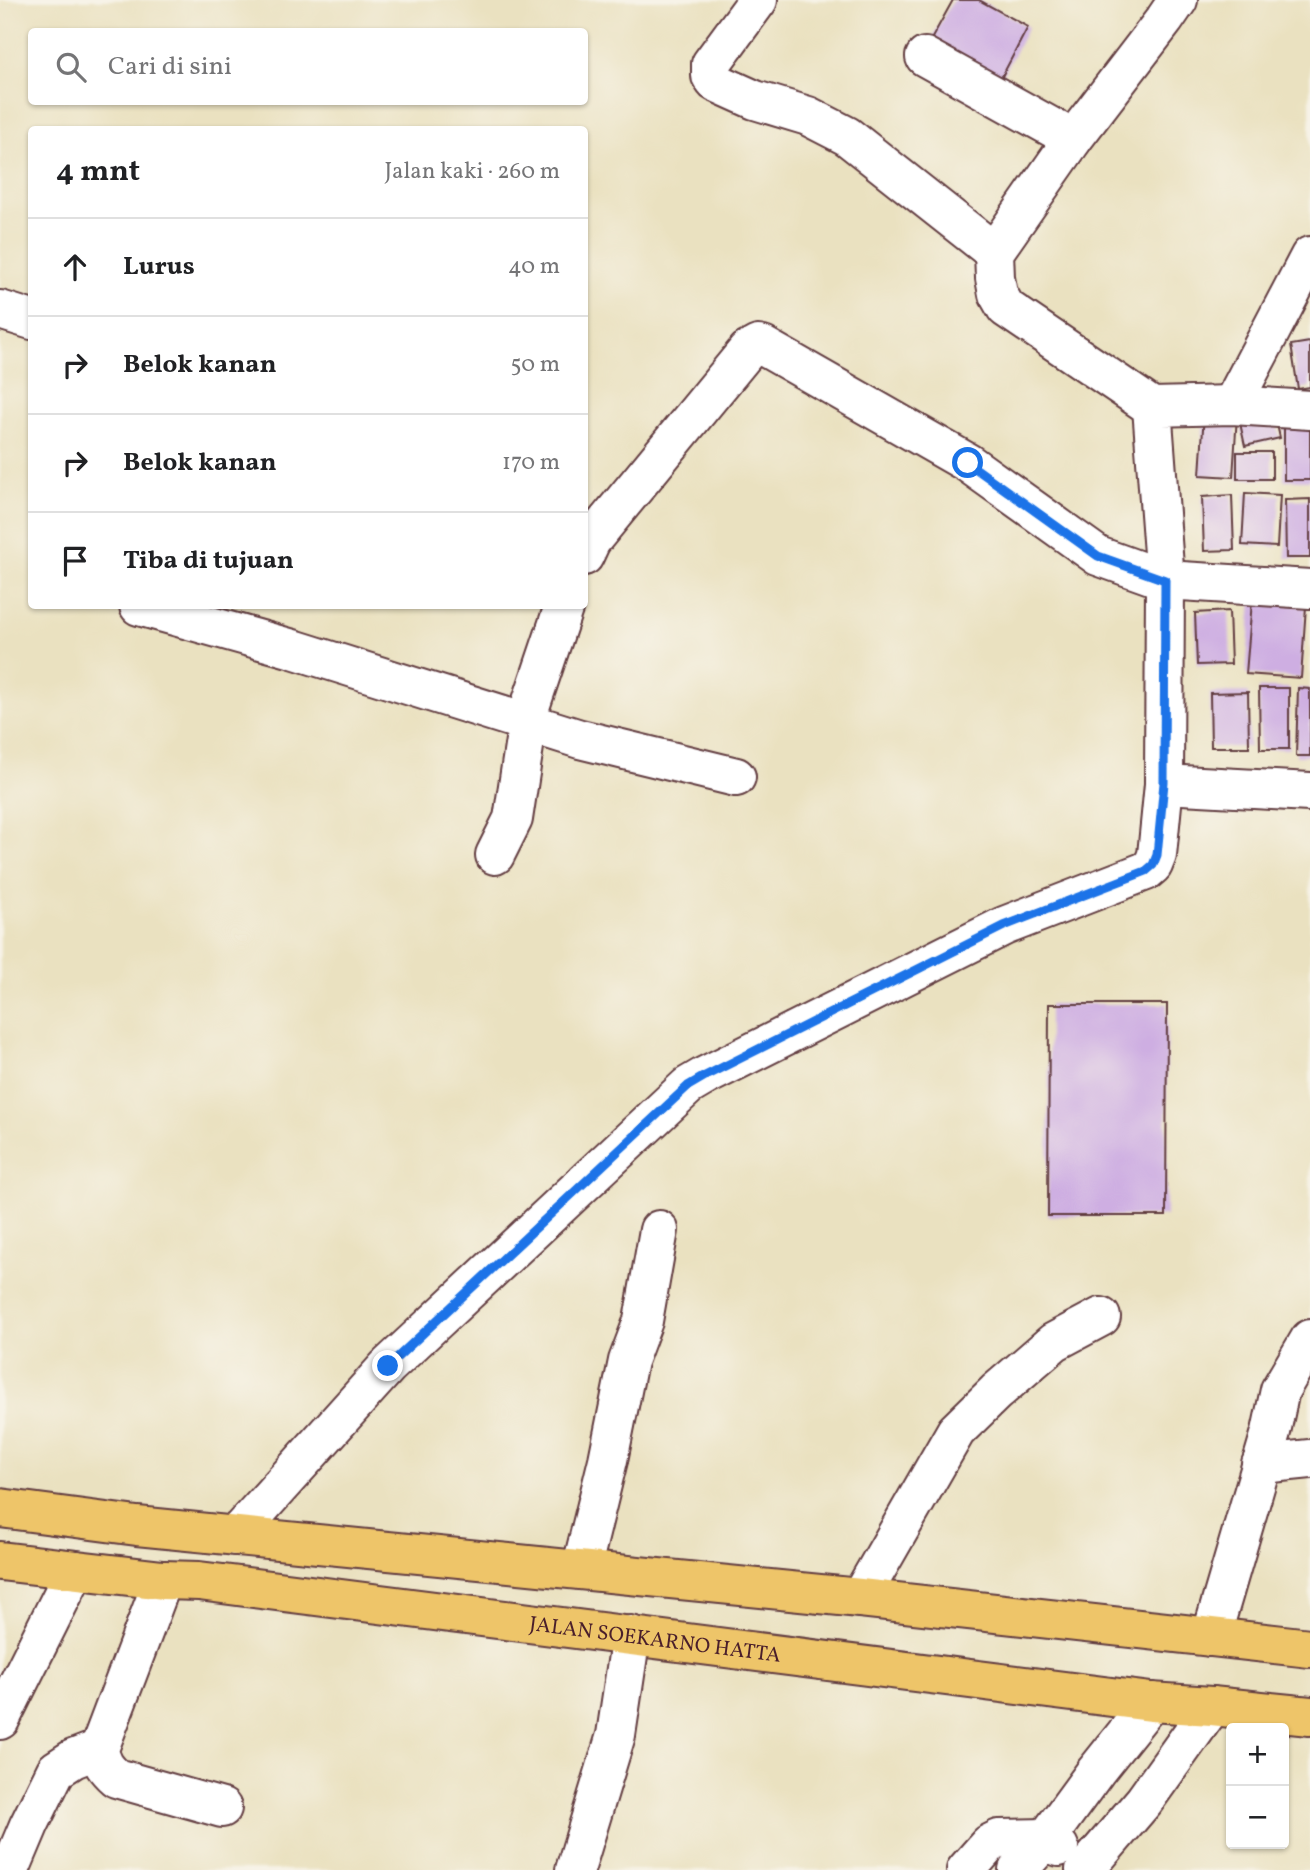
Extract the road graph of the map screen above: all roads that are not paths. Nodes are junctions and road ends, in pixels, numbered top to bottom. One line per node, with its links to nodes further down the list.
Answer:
1 (758, 0): 5 (street)
2 (1178, 0): 4 (street)
3 (925, 57): 4 (street)
4 (1073, 139): 5 (street)
5 (994, 252): 10 (street)
6 (1310, 256): 9 (street)
7 (0, 310): 8 (street)
8 (28, 319)
9 (1232, 405): 10 (street); 11 (street)
10 (1152, 407): 13 (street)
11 (1310, 410)
12 (588, 544): 13 (street)
13 (1165, 580): 14 (street); 19 (street)
14 (1310, 589)
15 (150, 609): 17 (street)
16 (563, 609): 17 (street)
17 (526, 723): 18 (street); 21 (street)
18 (736, 777)
19 (1164, 783): 20 (street); 28 (street)
20 (1310, 792)
21 (495, 855)
22 (659, 1230): 31 (street)
23 (1101, 1317): 33 (street)
24 (1310, 1339): 26 (street)
25 (1310, 1460): 26 (street)
26 (1261, 1464): 35 (street)
27 (0, 1508): 28 (highway)
28 (235, 1536): 31 (highway)
29 (0, 1561): 30 (highway, JALAN SOEKARNO HATTA)
30 (75, 1570): 32 (highway, JALAN SOEKARNO HATTA); 40 (street)
31 (582, 1570): 33 (highway)
32 (163, 1580): 34 (highway, JALAN SOEKARNO HATTA); 41 (street)
33 (860, 1598): 35 (highway)
34 (631, 1635): 37 (highway, JALAN SOEKARNO HATTA); 47 (street)
35 (1211, 1637): 36 (highway)
36 (1310, 1647)
37 (1151, 1702): 38 (highway, JALAN SOEKARNO HATTA); 42 (street)
38 (1212, 1706): 39 (highway, JALAN SOEKARNO HATTA); 43 (street)
39 (1310, 1717)
40 (0, 1720)
41 (99, 1749): 44 (street); 46 (street)
42 (1096, 1771): 43 (street); 45 (street)
43 (1144, 1801): 50 (street)
44 (222, 1808)
45 (1046, 1838): 48 (street); 49 (street); 50 (street)
46 (10, 1870)
47 (575, 1870)
48 (966, 1870)
49 (1018, 1870)
50 (1087, 1870)

